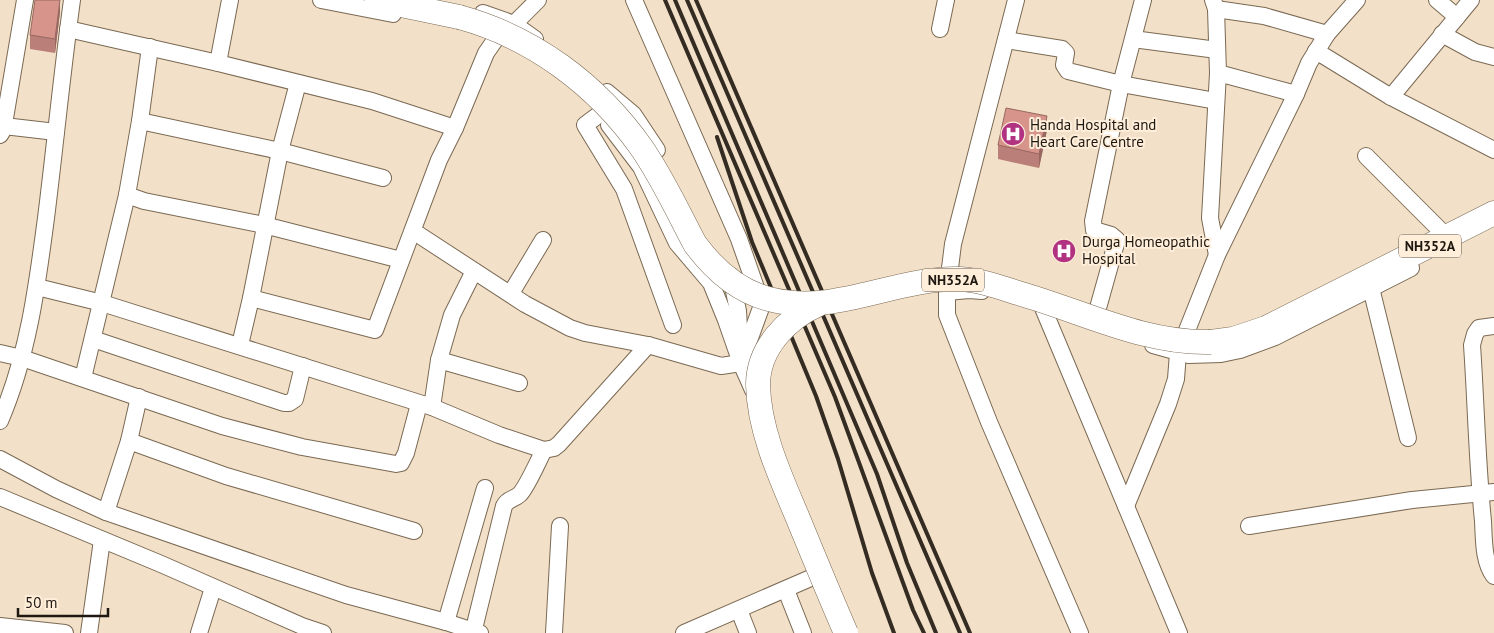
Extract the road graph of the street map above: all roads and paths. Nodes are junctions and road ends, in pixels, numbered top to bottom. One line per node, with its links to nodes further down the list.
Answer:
1 (25, 0): 39 (street)
2 (72, 0): 18 (street)
3 (230, 0): 29 (street)
4 (322, 0): 23 (street)
5 (377, 0): 60 (highway, NH352A, bridge)
6 (426, 0): 17 (street)
7 (538, 0): 17 (street)
8 (634, 0): 74 (street)
9 (946, 0): 19 (street)
10 (1016, 0): 24 (street)
11 (1143, 0): 22 (street)
12 (1357, 0): 20 (street)
13 (1437, 0): 16 (street)
14 (1471, 0): 16 (street)
15 (1214, 4): 20 (street); 26 (street)
16 (1458, 17): 21 (street)
17 (514, 24): 74 (street)
18 (68, 29): 25 (street); 40 (street)
19 (940, 29)
20 (1327, 34): 27 (street)
21 (1442, 34): 28 (street); 34 (street)
22 (1133, 39): 26 (street); 32 (street)
23 (495, 40): 36 (street); 38 (street)
24 (1006, 40): 32 (street); 53 (street)
25 (150, 47): 29 (street); 37 (street)
26 (1217, 50): 30 (street)
27 (1316, 51): 33 (street); 34 (street)
28 (1494, 57)
29 (218, 63): 31 (street)
30 (1218, 73): 33 (street); 35 (street)
31 (298, 83): 38 (street); 42 (street)
32 (1121, 84): 35 (street); 63 (street)
33 (1296, 94): 51 (street)
34 (1391, 97): 41 (street)
35 (1216, 101): 51 (street)
36 (601, 113): 64 (street); 74 (street)
37 (140, 121): 42 (street); 45 (street)
38 (454, 128): 48 (street)
39 (2, 130): 40 (street)
40 (56, 132): 55 (street)
41 (1494, 150)
42 (280, 151): 44 (street); 47 (street)
43 (1366, 156): 49 (street)
44 (383, 178)
45 (127, 195): 47 (street); 61 (street)
46 (1491, 215): 49 (street); 56 (street); 60 (highway, NH352A, bridge)
47 (264, 225): 52 (street); 59 (street)
48 (413, 231): 52 (street); 54 (street)
49 (1442, 232): 66 (street)
50 (543, 240): 58 (street)
51 (1217, 255): 66 (street)
52 (401, 260): 59 (street)
53 (950, 268): 57 (street); 63 (street)
54 (474, 271): 58 (street); 73 (street)
55 (37, 287): 61 (street); 72 (street)
56 (1371, 288): 70 (street); 82 (street)
57 (947, 292): 62 (street); 114 (street)
58 (511, 293): 69 (street)
59 (251, 298): 68 (street)
60 (828, 302): 112 (highway, bridge)
61 (102, 303): 67 (street); 68 (street)
62 (1043, 308): 70 (street); 89 (street)
63 (1098, 308): 66 (street)
64 (673, 325)
65 (1494, 326): 87 (street)
66 (1185, 332): 70 (street)
67 (93, 339): 75 (street); 76 (street)
68 (240, 345): 75 (street)
69 (648, 345): 74 (street); 84 (street)
70 (1178, 352): 89 (street)
71 (0, 354): 72 (street)
72 (22, 358): 76 (street); 81 (street)
73 (439, 360): 77 (street); 80 (street)
74 (741, 364): 78 (street)
75 (303, 366): 80 (street)
76 (83, 378): 79 (street)
77 (519, 383)
78 (753, 390): 96 (street); 113 (street)
79 (138, 397): 80 (street); 83 (street)
80 (426, 405): 84 (street)
81 (0, 421)
82 (1408, 438)
83 (129, 441): 90 (street); 93 (street)
84 (544, 450): 102 (street)
85 (0, 459): 90 (street)
86 (485, 488): 100 (street)
87 (1487, 492): 92 (street); 95 (street)
88 (0, 497): 94 (street)
89 (1126, 506): 115 (street)
90 (106, 512): 100 (street)
91 (560, 526): 108 (street)
92 (1250, 526)
93 (414, 531)
94 (102, 540): 97 (street); 105 (street)
95 (1494, 576)
96 (813, 577): 98 (street); 111 (street)
97 (213, 588): 106 (street); 107 (street)
98 (786, 590): 99 (street); 110 (street)
99 (739, 610): 103 (street); 109 (street)
100 (446, 622): 102 (street)
101 (0, 626): 104 (street)
102 (476, 632)
103 (689, 632)
104 (65, 633)
105 (89, 633)
106 (199, 633)
107 (323, 633)
108 (554, 633)
109 (748, 633)
110 (803, 633)
111 (837, 633)
112 (846, 633)
113 (855, 633)
114 (1080, 633)
115 (1179, 633)

